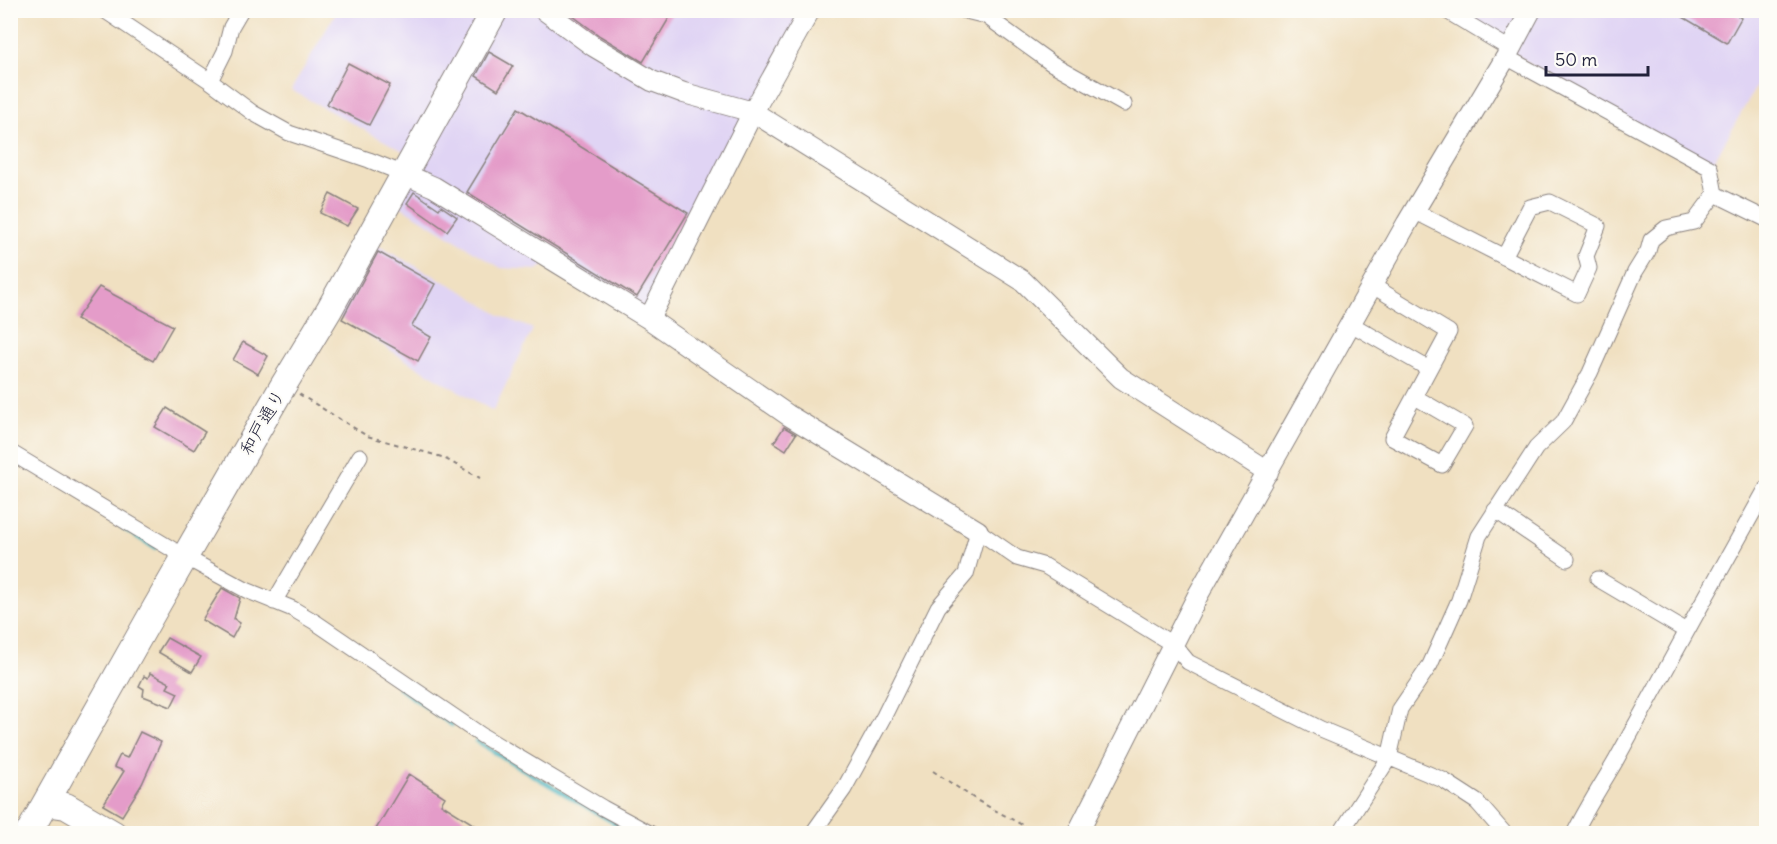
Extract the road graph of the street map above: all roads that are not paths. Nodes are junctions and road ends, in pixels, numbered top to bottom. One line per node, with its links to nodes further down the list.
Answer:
1 (104, 10): 10 (street)
2 (241, 10): 10 (street)
3 (495, 10): 13 (highway, 和戸通り)
4 (544, 10): 12 (street)
5 (810, 10): 12 (street)
6 (962, 10): 11 (street)
7 (1445, 10): 9 (street)
8 (1531, 10): 9 (street)
9 (1508, 53): 14 (street); 15 (street)
10 (210, 81): 13 (street)
11 (1124, 104)
12 (753, 112): 19 (street); 25 (street)
13 (404, 174): 19 (street); 29 (highway, 和戸通り)
14 (1715, 194): 16 (street); 27 (street)
15 (1414, 211): 17 (street); 18 (street)
16 (1767, 219)
17 (1504, 257): 17 (street)
18 (1373, 286): 20 (street); 21 (street)
19 (649, 319): 28 (street)
20 (1351, 324): 21 (street); 25 (street)
21 (1429, 369): 22 (street)
22 (1415, 397): 22 (street)
23 (10, 452): 29 (street)
24 (360, 456): 32 (street)
25 (1268, 472): 34 (street)
26 (1767, 489): 33 (street)
27 (1496, 510): 30 (street); 35 (street)
28 (978, 531): 34 (street); 41 (street)
29 (185, 558): 32 (street); 36 (highway, 和戸通り)
30 (1567, 559)
31 (1598, 579): 33 (street)
32 (274, 602): 40 (street)
33 (1686, 631): 45 (street)
34 (1173, 645): 35 (street); 42 (street)
35 (1389, 758): 43 (street); 44 (street)
36 (45, 803): 37 (highway, 和戸通り); 38 (highway); 39 (highway)
37 (28, 834)
38 (86, 834)
39 (114, 834)
40 (651, 834)
41 (812, 834)
42 (1077, 834)
43 (1340, 834)
44 (1505, 834)
45 (1574, 834)

